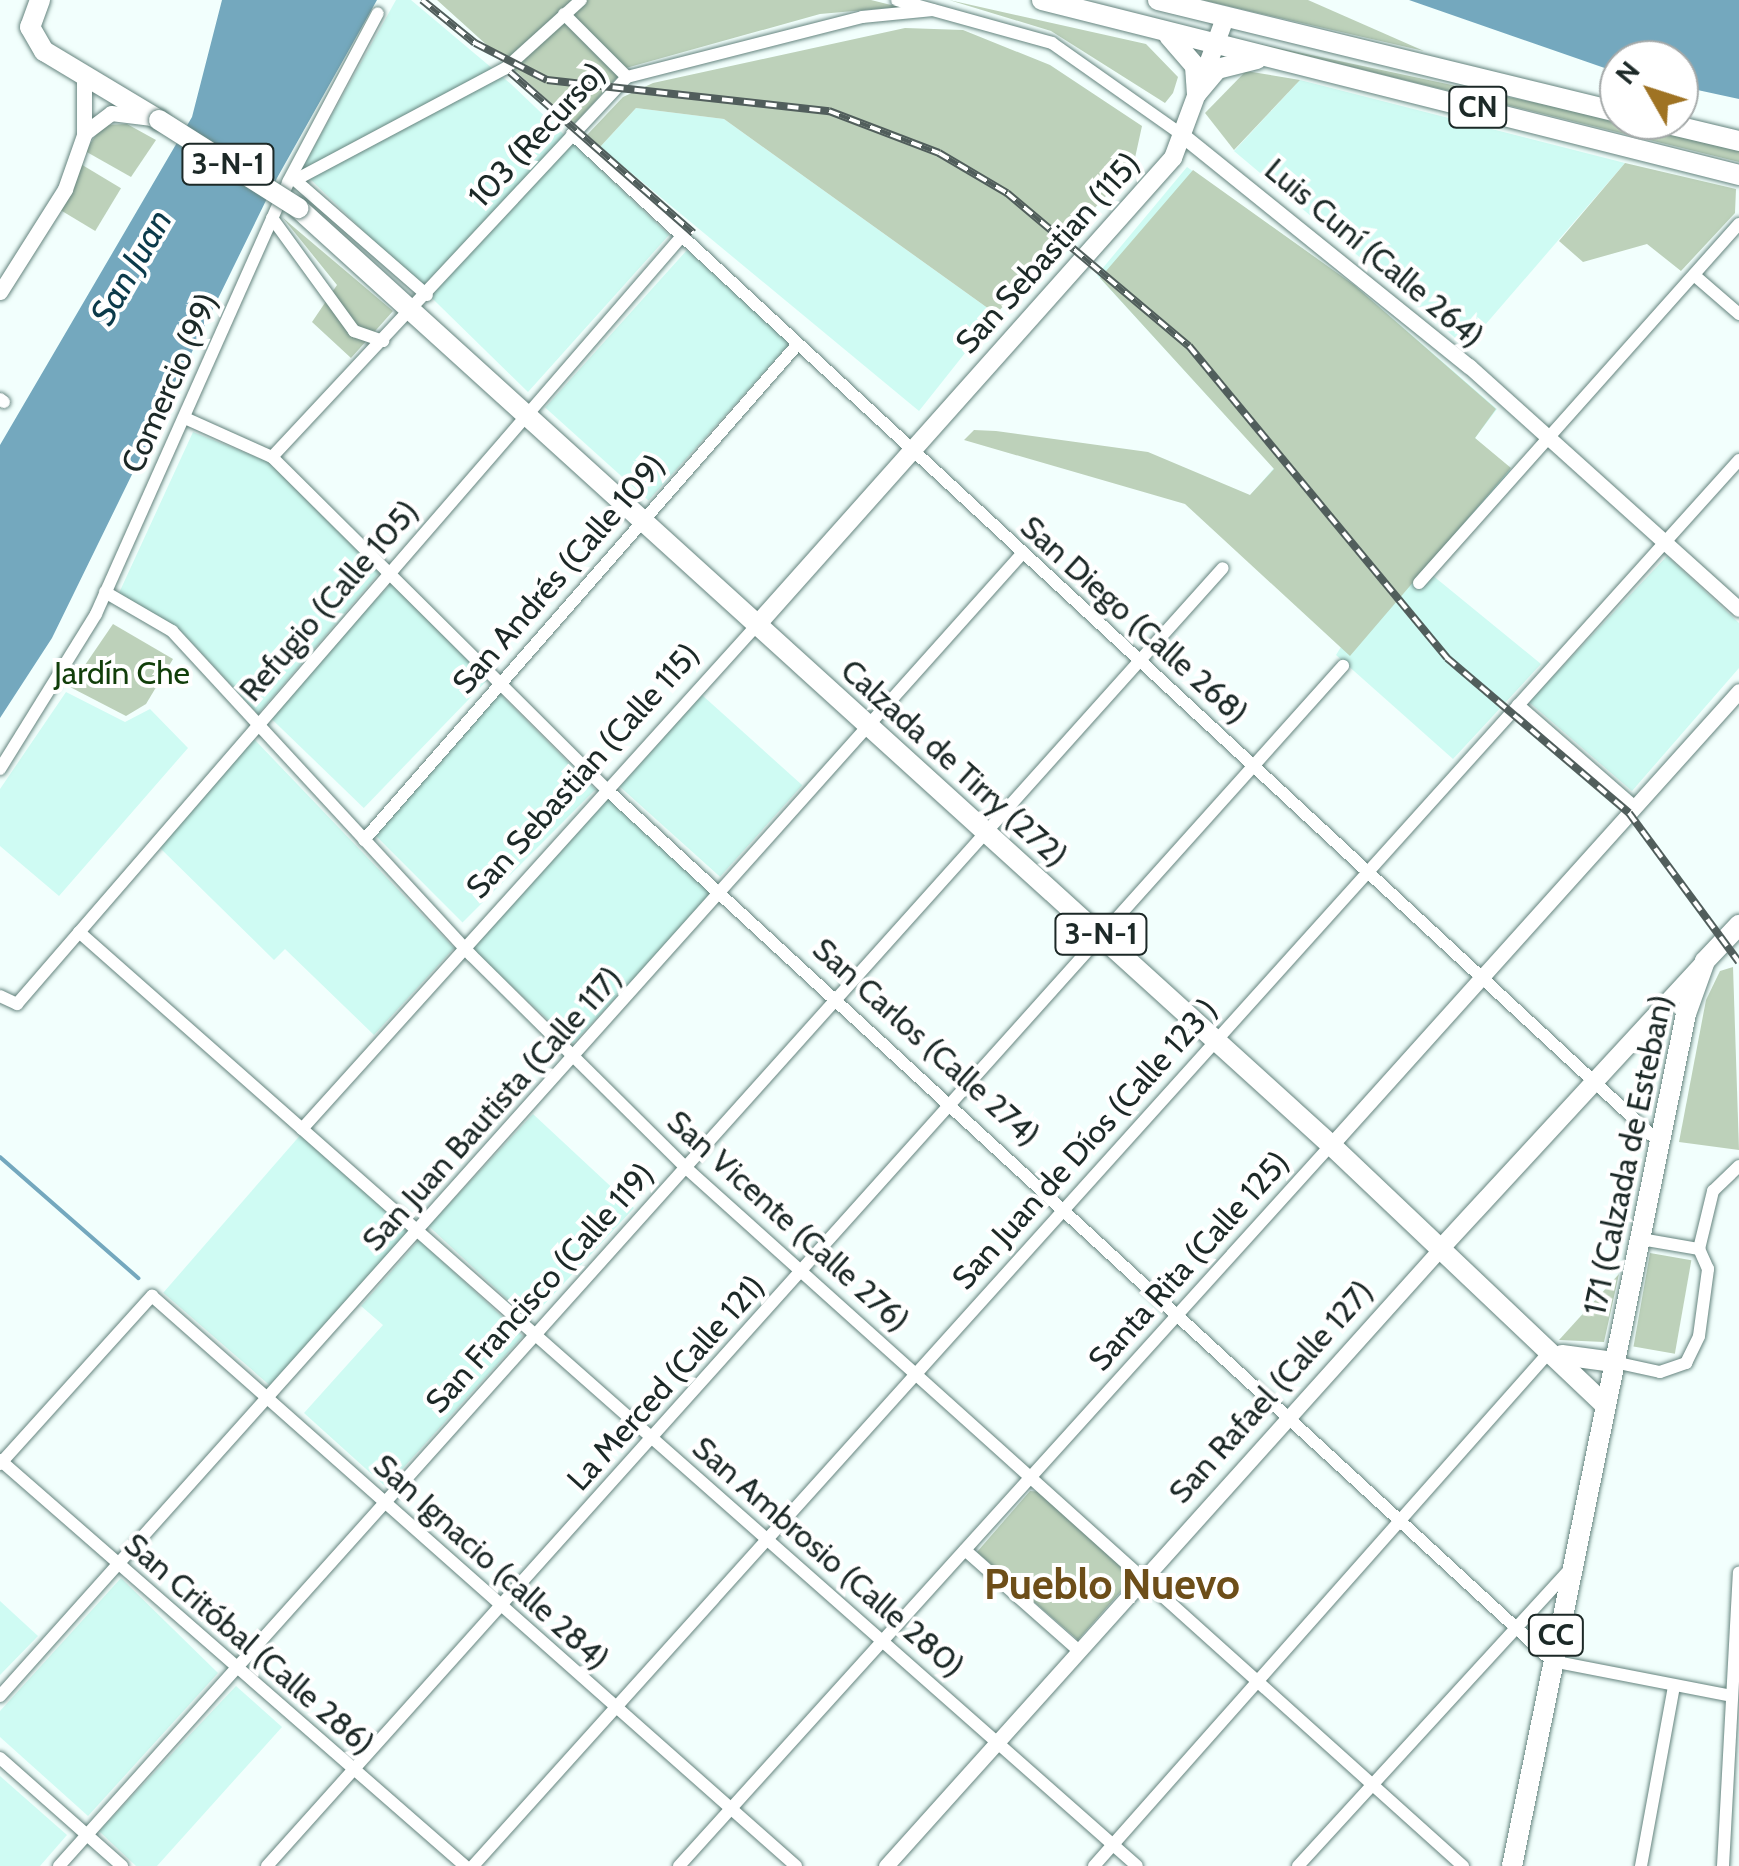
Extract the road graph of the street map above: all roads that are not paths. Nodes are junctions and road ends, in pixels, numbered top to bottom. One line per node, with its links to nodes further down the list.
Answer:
1 (581, 0): 8 (street)
2 (898, 0): 6 (street, Luis Cuní (Calle 264))
3 (1042, 0): 10 (main road, CN)
4 (1158, 0): 9 (main road, CN)
5 (38, 2): 13 (main road, 3-N-1)
6 (932, 10): 14 (street, 103 (Recurso)); 20 (street, Luis Cuní (Calle 264))
7 (378, 13): 24 (street, Comercio (99))
8 (564, 14): 14 (street); 24 (street)
9 (1225, 18): 11 (main road, San Sebastian (115)); 16 (main road, CN)
10 (1159, 29): 11 (main road, CN); 15 (main road)
11 (1215, 44): 12 (main road, CN); 15 (main road, San Sebastian (115))
12 (1269, 58): 15 (main road); 23 (main road, CN)
13 (84, 77): 17 (main road, 3-N-1); 21 (street)
14 (628, 77): 19 (street, 103 (Recurso))
15 (1197, 93): 20 (main road, San Sebastian (115))
16 (1599, 107)
17 (159, 120): 21 (street); 31 (main road, Calzada de Tirry (272) / 3-N-1, bridge)
18 (1699, 132): 22 (main road)
19 (572, 134): 27 (street, San Diego (Calle 268)); 30 (street, 103 (Recurso))
20 (1181, 134): 37 (street, Luis Cuní (Calle 264)); 38 (main road, San Sebastian (115))
21 (84, 135): 29 (street)
22 (1739, 141)
23 (1739, 175)
24 (294, 180): 25 (street, Comercio (99)); 30 (street)
25 (272, 218): 33 (street); 36 (street, Comercio (99))
26 (1739, 224): 28 (street)
27 (683, 235): 34 (street, San Diego (Calle 268)); 35 (street, Refugio (Calle 105))
28 (1694, 275): 32 (street); 37 (street)
29 (0, 292)
30 (427, 295): 31 (street, 103 (Recurso))
31 (412, 311): 33 (street, 103 (Recurso)); 35 (main road, Calzada de Tirry (272) / 3-N-1)
32 (1739, 314)
33 (383, 341): 39 (street, 103 (Recurso))
34 (797, 345): 38 (street, San Diego (Calle 268)); 41 (street, San Andrés (Calle 109))
35 (527, 415): 41 (main road, Calzada de Tirry (272) / 3-N-1); 45 (street, Refugio (Calle 105))
36 (187, 419): 39 (street); 47 (street, Comercio (99))
37 (1546, 438): 42 (street, Luis Cuní (Calle 264)); 46 (street)
38 (910, 455): 43 (street, San Diego (Calle 268)); 49 (main road, San Sebastian (Calle 115))
39 (272, 457): 45 (street, San Carlos (Calle 274))
40 (1739, 460): 42 (street, San Juan de Díos (Calle 123 ))
41 (642, 521): 49 (main road, Calzada de Tirry (272) / 3-N-1); 52 (street, San Andrés (Calle 109))
42 (1666, 542): 48 (street, Luis Cuní (Calle 264)); 54 (street, San Juan de Díos (Calle 123 ))
43 (1021, 554): 50 (street, San Diego (Calle 268)); 56 (street, San Juan Bautista (Calle 117))
44 (1223, 568): 50 (street, San Francisco (Calle 119))
45 (390, 573): 52 (street, San Carlos (Calle 274)); 55 (street, Refugio (Calle 105))
46 (1419, 583)
47 (105, 592): 55 (street, San Vicente (Calle 276)); 58 (street, Comercio (99))
48 (1739, 608)
49 (756, 626): 56 (main road, Calzada de Tirry (272) / 3-N-1); 59 (street, San Sebastian (Calle 115))
50 (1141, 660): 57 (street, San Diego (Calle 268)); 61 (street, San Francisco (Calle 119))
51 (1343, 666): 57 (street, La Merced (Calle 121))
52 (502, 682): 59 (street, San Carlos (Calle 274)); 62 (street, San Andrés (Calle 109))
53 (1739, 691): 60 (street, Santa Rita (Calle 125))
54 (1518, 706): 60 (street); 63 (street, San Juan de Díos (Calle 123 ))
55 (258, 726): 62 (street, San Vicente (Calle 276)); 66 (street, Refugio (Calle 105))
56 (868, 726): 61 (main road, Calzada de Tirry (272) / 3-N-1); 64 (street, San Juan Bautista (Calle 117))
57 (1252, 766): 63 (street, San Diego (Calle 268)); 67 (street, La Merced (Calle 121))
58 (0, 769)
59 (606, 789): 64 (street, San Carlos (Calle 274)); 68 (street, San Sebastian (Calle 115))
60 (1635, 806): 70 (street, Santa Rita (Calle 125))
61 (987, 832): 67 (main road, Calzada de Tirry (272) / 3-N-1); 72 (street, San Francisco (Calle 119))
62 (364, 840): 68 (street, San Vicente (Calle 276))
63 (1365, 876): 70 (street, San Diego (Calle 268)); 73 (street, San Juan de Díos (Calle 123 ))
64 (723, 894): 72 (street, San Carlos (Calle 274)); 74 (street, San Juan Bautista (Calle 117))
65 (1739, 925): 69 (main road)
66 (80, 932): 71 (street, Refugio (Calle 105)); 77 (street, San Ambrosio (Calle 280))
67 (1103, 936): 73 (main road, Calzada de Tirry (272) / 3-N-1); 76 (street, La Merced (Calle 121))
68 (464, 947): 74 (street, San Vicente (Calle 276)); 77 (street, San Sebastian (Calle 115))
69 (1705, 961): 75 (main road, San Rafael (Calle 127)); 78 (main road, 171 (Calzada de Esteban))
70 (1478, 980): 75 (street, San Diego (Calle 268)); 79 (street, Santa Rita (Calle 125))
71 (0, 996)
72 (835, 997): 76 (street, San Carlos (Calle 274)); 81 (street, San Francisco (Calle 119))
73 (1216, 1040): 79 (main road, Calzada de Tirry (272) / 3-N-1); 82 (street, San Juan de Díos (Calle 123 ))
74 (574, 1059): 81 (street, San Vicente (Calle 276)); 83 (street, San Juan Bautista (Calle 117))
75 (1590, 1083): 78 (street, San Diego (Calle 268)); 85 (main road, San Rafael (Calle 127))
76 (954, 1104): 82 (street, San Carlos (Calle 274)); 87 (street, La Merced (Calle 121))
77 (302, 1128): 83 (street, San Ambrosio (Calle 280))
78 (1660, 1144): 84 (main road, 171 (Calzada de Esteban))
79 (1332, 1145): 85 (main road, Calzada de Tirry (272) / 3-N-1); 88 (street, Santa Rita (Calle 125))
80 (1739, 1166): 86 (street)
81 (685, 1167): 87 (street, San Vicente (Calle 276)); 89 (street, San Francisco (Calle 119))
82 (1066, 1207): 88 (street, San Carlos (Calle 274)); 93 (street, San Juan de Díos (Calle 123 ))
83 (418, 1230): 89 (street, San Ambrosio (Calle 280)); 94 (street, San Juan Bautista (Calle 117))
84 (1641, 1239): 86 (street); 92 (main road, 171 (Calzada de Esteban))
85 (1441, 1248): 90 (main road, Calzada de Tirry (272) / 3-N-1); 96 (street, San Rafael (Calle 127))
86 (1699, 1249): 92 (street)
87 (802, 1273): 93 (street, San Vicente (Calle 276)); 97 (street, La Merced (Calle 121))
88 (1181, 1311): 96 (street, San Carlos (Calle 274)); 99 (street, Santa Rita (Calle 125))
89 (534, 1336): 97 (street, San Ambrosio (Calle 280)); 100 (street, San Francisco (Calle 119))
90 (1551, 1350): 91 (main road, Calzada de Tirry (272) / 3-N-1); 92 (main road, 3-N-1); 101 (street)
91 (1567, 1366): 92 (main road); 95 (main road, 3-N-1)
92 (1614, 1366): 95 (main road, 171 (Calzada de Esteban))
93 (915, 1374): 99 (street, San Vicente (Calle 276)); 102 (street, San Juan de Díos (Calle 123 ))
94 (268, 1399): 98 (street, San Ignacio (calle 284)); 100 (street, San Ignacio (calle 284)); 104 (street, San Juan Bautista (Calle 117))
95 (1604, 1404): 105 (main road, 171 (Calzada de Esteban) / CC)
96 (1290, 1417): 101 (street, San Carlos (Calle 274)); 107 (street, San Rafael (Calle 127))
97 (650, 1442): 102 (street, San Ambrosio (Calle 280)); 108 (street, La Merced (Calle 121))
98 (1, 1462): 104 (street, San Critóbal (Calle 286))
99 (1032, 1476): 103 (street, Santa Rita (Calle 125)); 107 (street, San Vicente (Calle 276))
100 (386, 1503): 108 (street, San Ignacio (calle 284)); 113 (street, San Francisco (Calle 119))
101 (1402, 1522): 109 (street, San Carlos (Calle 274)); 114 (street)
102 (766, 1540): 110 (street, San Ambrosio (Calle 280)); 118 (street, San Juan de Díos (Calle 123 ))
103 (965, 1550): 110 (street, Santa Rita (Calle 125)); 111 (street)
104 (118, 1566): 113 (street, San Critóbal (Calle 286)); 117 (street, San Juan Bautista (Calle 117))
105 (1568, 1571): 109 (street); 112 (main road, 171 (Calzada de Esteban) / CC)
106 (1739, 1572): 116 (street)
107 (1148, 1575): 111 (street, San Rafael (Calle 127)); 114 (street, San Vicente (Calle 276))
108 (501, 1607): 118 (street, San Ignacio (calle 284)); 121 (street, La Merced (Calle 121))
109 (1513, 1627): 112 (street, San Carlos (Calle 274)); 122 (street)
110 (884, 1640): 119 (street, San Ambrosio (Calle 280)); 123 (street, Santa Rita (Calle 125))
111 (1079, 1651): 119 (street, San Rafael (Calle 127))
112 (1552, 1660): 115 (street); 126 (main road, 171 (Calzada de Esteban) / CC)
113 (235, 1671): 121 (street, San Critóbal (Calle 286)); 124 (street, San Francisco (Calle 119))
114 (1262, 1678): 122 (street, San Vicente (Calle 276)); 125 (street)
115 (1674, 1686): 116 (street); 139 (street)
116 (1727, 1695): 140 (street)
117 (0, 1696)
118 (614, 1709): 123 (street, San Ignacio (calle 284)); 131 (street, San Juan de Díos (Calle 123 ))
119 (1000, 1741): 125 (street, San Ambrosio (Calle 280)); 134 (street, San Rafael (Calle 127))
120 (0, 1758): 124 (street)
121 (352, 1772): 129 (street, La Merced (Calle 121)); 130 (street, San Critóbal (Calle 286))
122 (1372, 1782): 137 (street); 138 (street, San Vicente (Calle 276))
123 (730, 1809): 132 (street, Santa Rita (Calle 125)); 133 (street, San Ignacio (calle 284))
124 (88, 1834): 127 (street, San Francisco (Calle 119)); 128 (street)
125 (1114, 1844): 135 (street); 136 (street, San Ambrosio (Calle 280))
126 (1511, 1864)
127 (58, 1866)
128 (122, 1866)
129 (267, 1866)
130 (465, 1866)
131 (473, 1866)
132 (679, 1866)
133 (796, 1866)
134 (886, 1866)
135 (1094, 1866)
136 (1137, 1866)
137 (1298, 1866)
138 (1463, 1866)
139 (1640, 1866)
140 (1723, 1866)

